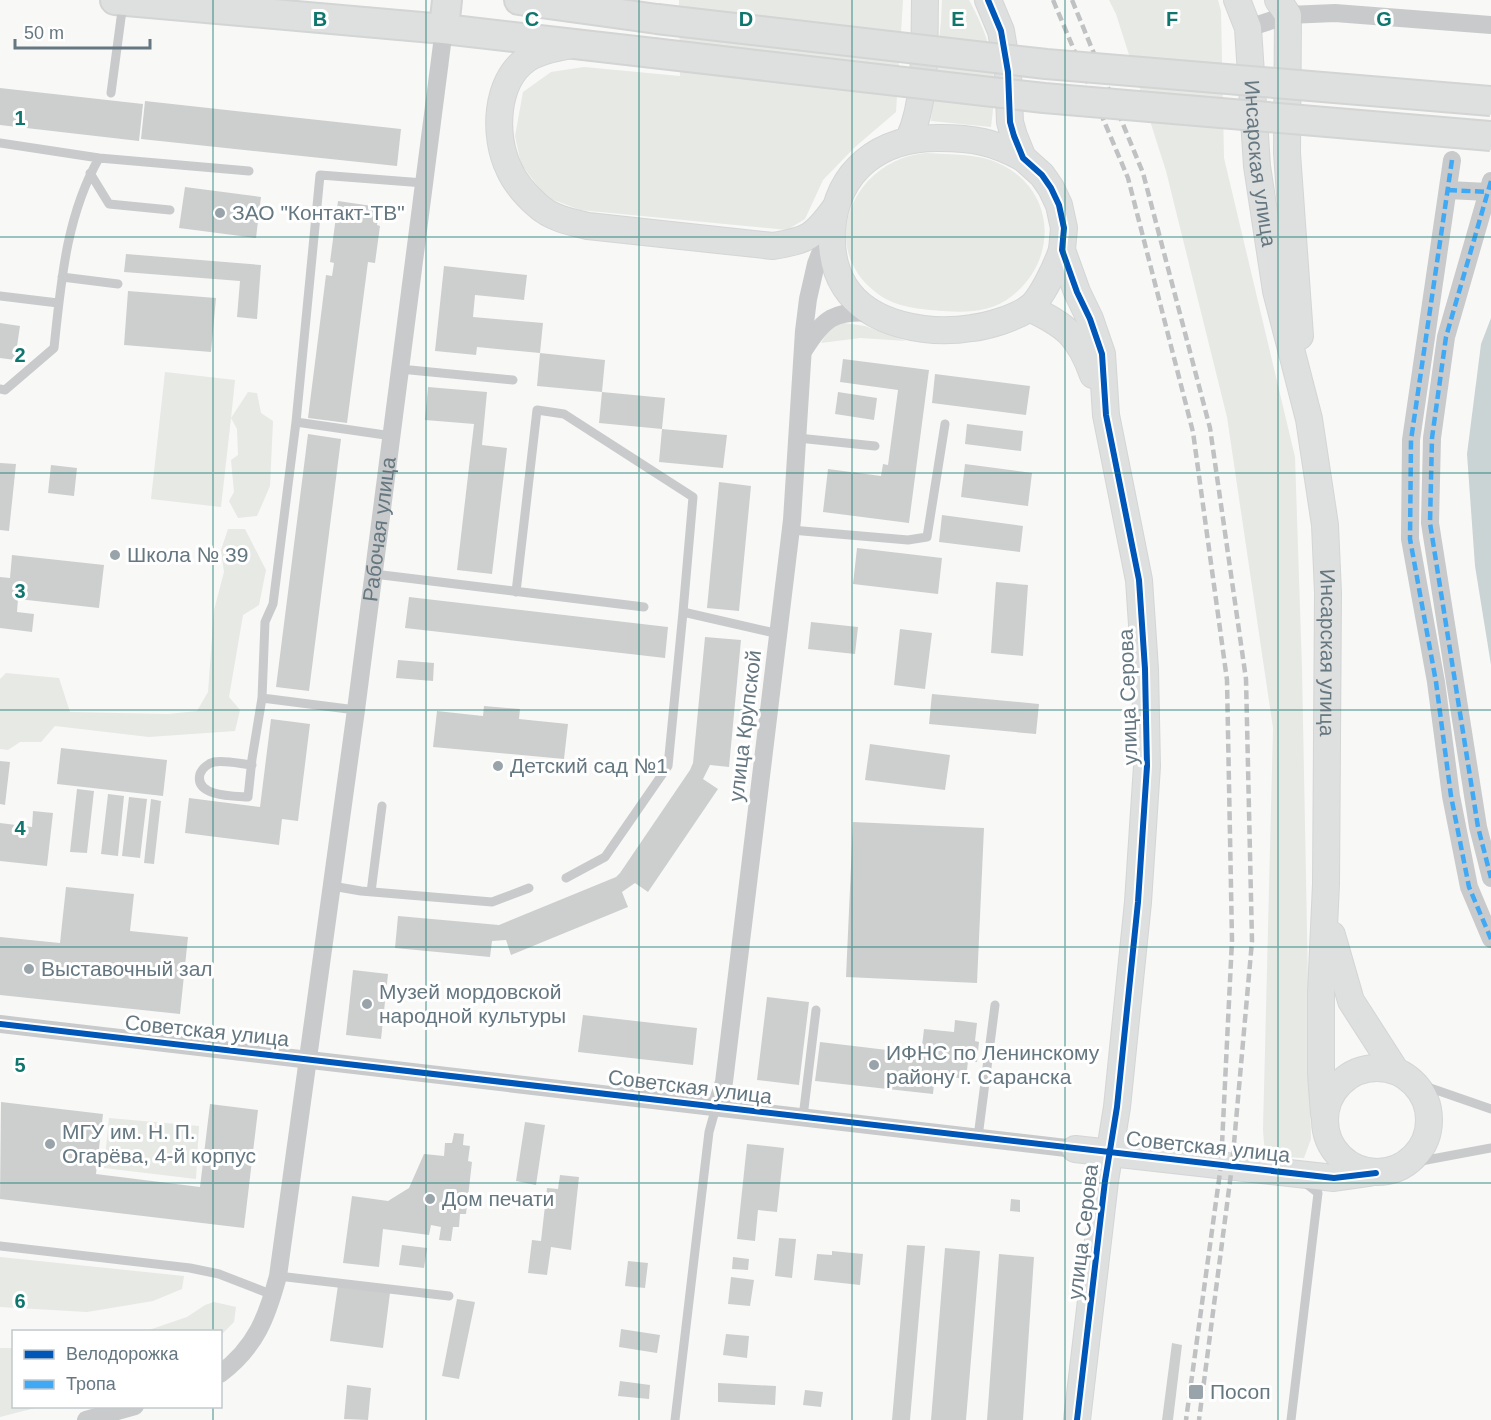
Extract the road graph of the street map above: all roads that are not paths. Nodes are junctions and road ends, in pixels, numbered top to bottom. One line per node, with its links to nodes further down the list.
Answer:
1 (115, 0): 7 (main road)
2 (447, 0): 11 (main road, Рабочая улица)
3 (519, 0): 14 (main road, bridge)
4 (925, 0): 16 (street)
5 (988, 0): 19 (street, улица Серова)
6 (1237, 0): 10 (street, Инсарская улица)
7 (123, 1): 11 (main road); 13 (lane)
8 (1284, 5): 9 (street); 10 (street); 39 (street, Инсарская улица)
9 (1491, 25)
10 (1248, 28): 39 (street, Инсарская улица)
11 (444, 29): 12 (main road); 23 (street, Рабочая улица)
12 (575, 44): 15 (main road, bridge); 27 (street)
13 (111, 93)
14 (1491, 101)
15 (1491, 136)
16 (909, 139): 19 (street); 27 (street)
17 (0, 143): 18 (lane)
18 (99, 158): 21 (lane); 22 (lane)
19 (1023, 158): 28 (street, улица Серова)
20 (1452, 160): 25 (street)
21 (249, 171)
22 (90, 173): 26 (lane); 29 (lane)
23 (424, 183): 36 (street, Рабочая улица); 41 (lane)
24 (1489, 186): 25 (street); 57 (street)
25 (1448, 190): 62 (street)
26 (170, 210)
27 (834, 213): 34 (street); 35 (street, улица Крупской)
28 (1062, 250): 33 (street); 40 (street, улица Серова)
29 (62, 277): 30 (lane); 32 (lane)
30 (118, 284)
31 (0, 296): 32 (lane)
32 (58, 303): 38 (lane)
33 (1029, 308): 34 (street); 40 (street, улица Серова)
34 (872, 313): 35 (street)
35 (804, 350): 44 (street, улица Крупской)
36 (400, 369): 37 (lane); 43 (street, Рабочая улица)
37 (513, 380)
38 (0, 389)
39 (1304, 396): 61 (street, Инсарская улица)
40 (1107, 415): 75 (street, улица Серова)
41 (296, 422): 43 (lane); 52 (lane)
42 (945, 424): 46 (lane)
43 (392, 436): 47 (street, Рабочая улица)
44 (798, 438): 45 (lane); 46 (street, улица Крупской)
45 (875, 446)
46 (791, 530): 51 (street, улица Крупской)
47 (374, 574): 48 (lane); 53 (street, Рабочая улица)
48 (516, 591): 49 (lane); 50 (lane)
49 (644, 607)
50 (683, 612): 51 (lane); 56 (lane)
51 (778, 634): 68 (street, улица Крупской)
52 (262, 698): 53 (lane); 54 (lane)
53 (356, 710): 58 (street, Рабочая улица)
54 (252, 765): 54 (lane)
55 (382, 806): 60 (lane)
56 (566, 878)
57 (1491, 878)
58 (332, 886): 60 (lane); 66 (street, Рабочая улица)
59 (529, 888): 60 (lane)
60 (371, 892)
61 (1325, 911): 67 (street, Инсарская улица); 71 (street, Инсарская улица)
62 (1491, 939)
63 (995, 1005): 72 (lane)
64 (816, 1010): 70 (lane)
65 (0, 1024): 66 (street, Советская улица)
66 (308, 1059): 68 (street, Советская улица); 80 (street, Рабочая улица)
67 (1404, 1077): 69 (lane); 71 (street); 76 (street)
68 (716, 1107): 70 (street, Советская улица); 86 (lane)
69 (1491, 1109)
70 (803, 1117): 72 (street, Советская улица)
71 (1324, 1120): 77 (street, Советская улица); 78 (street)
72 (978, 1137): 74 (street, Советская улица)
73 (1491, 1148): 76 (lane)
74 (1075, 1149): 75 (street, Советская улица)
75 (1110, 1153): 77 (street, Советская улица); 87 (street, улица Серова)
76 (1405, 1164): 78 (street)
77 (1292, 1173): 78 (street, Советская улица); 88 (lane)
78 (1376, 1173)
79 (0, 1246): 81 (lane)
80 (278, 1276): 81 (street, Рабочая улица); 82 (lane)
81 (273, 1295): 83 (street, Рабочая улица)
82 (449, 1296)
83 (222, 1372)
84 (131, 1408): 85 (street)
85 (86, 1420)
86 (675, 1420)
87 (1077, 1420)
88 (1291, 1420)

